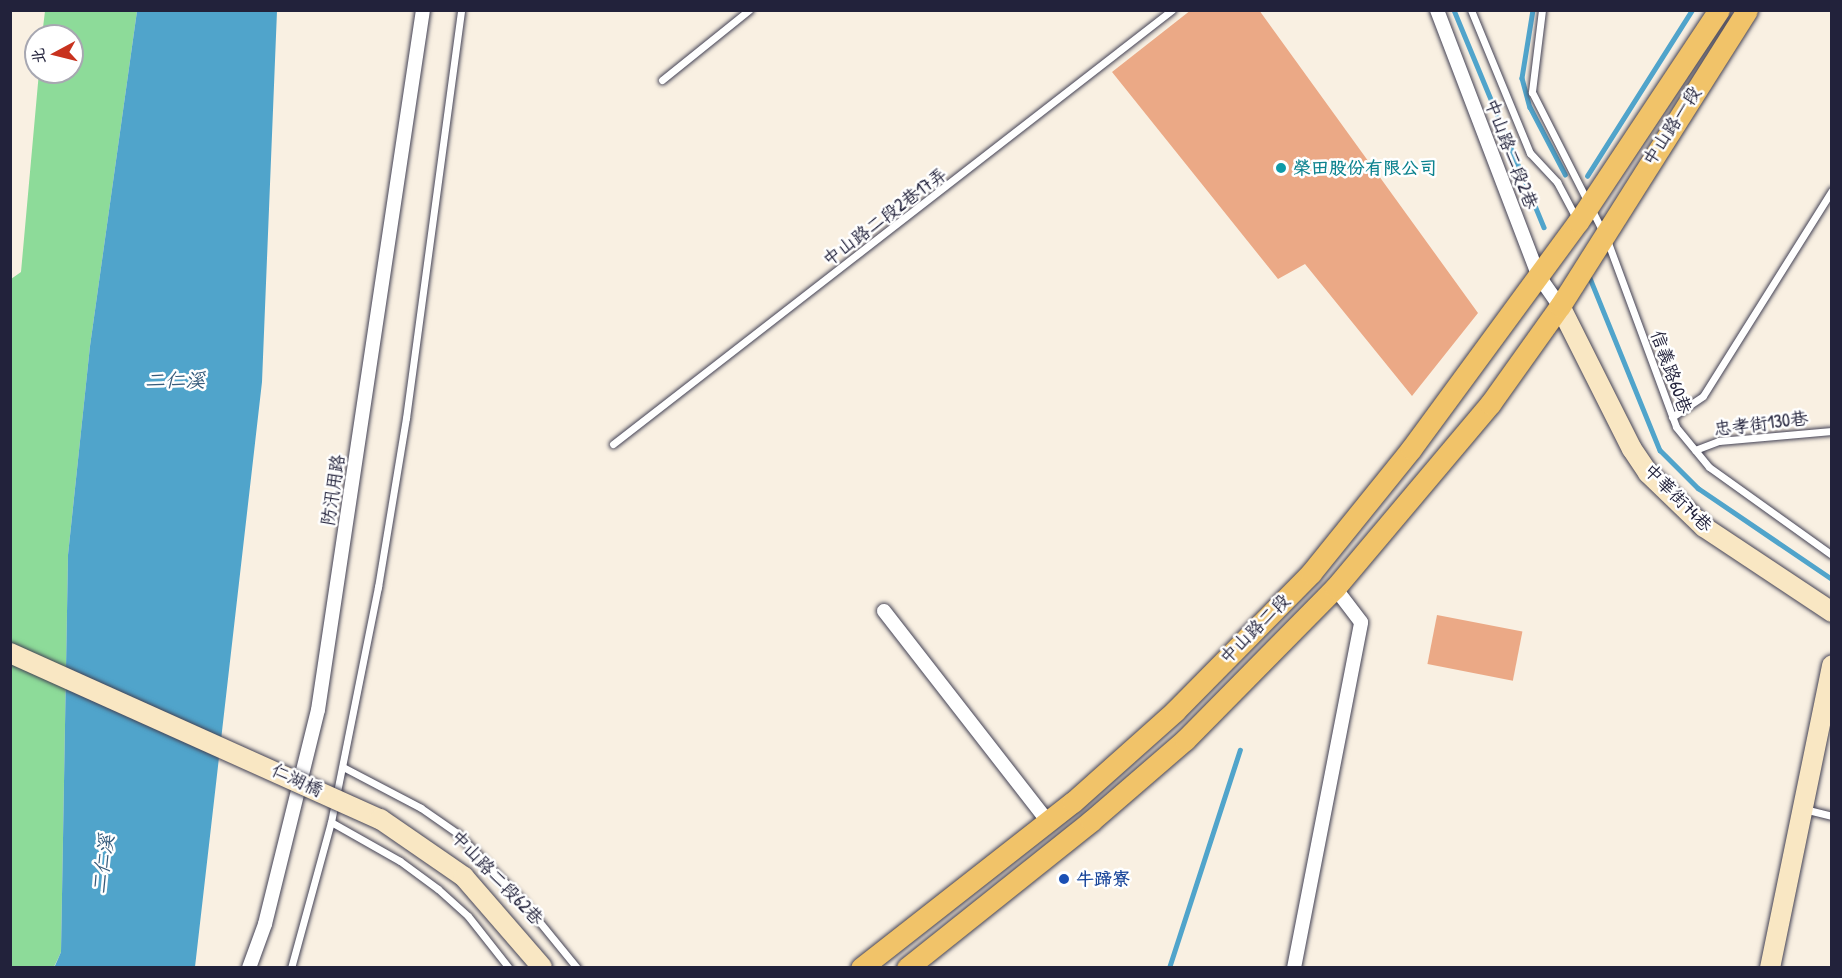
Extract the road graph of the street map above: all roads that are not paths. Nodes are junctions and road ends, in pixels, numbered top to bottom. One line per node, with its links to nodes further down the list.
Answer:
1 (423, 10): 32 (street, 防汛用路)
2 (461, 10): 26 (lane)
3 (749, 10): 10 (lane)
4 (1172, 10): 18 (lane, 中山路二段2巷17弄)
5 (1437, 10): 14 (street, 中山路二段2巷)
6 (1471, 10): 12 (lane)
7 (1542, 10): 12 (lane)
8 (1719, 10): 12 (main road, 中山路一段)
9 (1747, 10): 13 (main road, 中山路一段)
10 (662, 80)
11 (1832, 190): 16 (lane)
12 (1584, 214): 13 (lane, 信義路60巷); 14 (main road, 中山路二段)
13 (1600, 237): 15 (main road, 中山路二段); 16 (lane, 信義路60巷)
14 (1542, 269): 15 (street, 中山路二段2巷); 30 (main road, 中山路二段)
15 (1560, 306): 21 (main road, 中山路二段); 23 (street, 中華街74巷)
16 (1672, 417): 19 (lane, 信義路60巷)
17 (1832, 431): 19 (lane, 忠孝街130巷)
18 (613, 444)
19 (1695, 450): 20 (lane, 信義路60巷)
20 (1832, 555)
21 (1335, 588): 37 (main road, 中山路二段); 38 (street)
22 (884, 611): 30 (street)
23 (1832, 612)
24 (10, 653): 31 (street, 仁湖橋, bridge)
25 (1832, 665): 27 (street)
26 (343, 767): 29 (lane); 35 (lane, 中山路二段62巷)
27 (1802, 809): 28 (lane); 39 (street)
28 (1832, 816)
29 (331, 822): 33 (lane); 34 (lane)
30 (1048, 822): 36 (main road, 中山路二段)
31 (542, 967)
32 (249, 968)
33 (291, 968)
34 (509, 968)
35 (577, 968)
36 (861, 968)
37 (907, 968)
38 (1294, 968)
39 (1770, 968)

